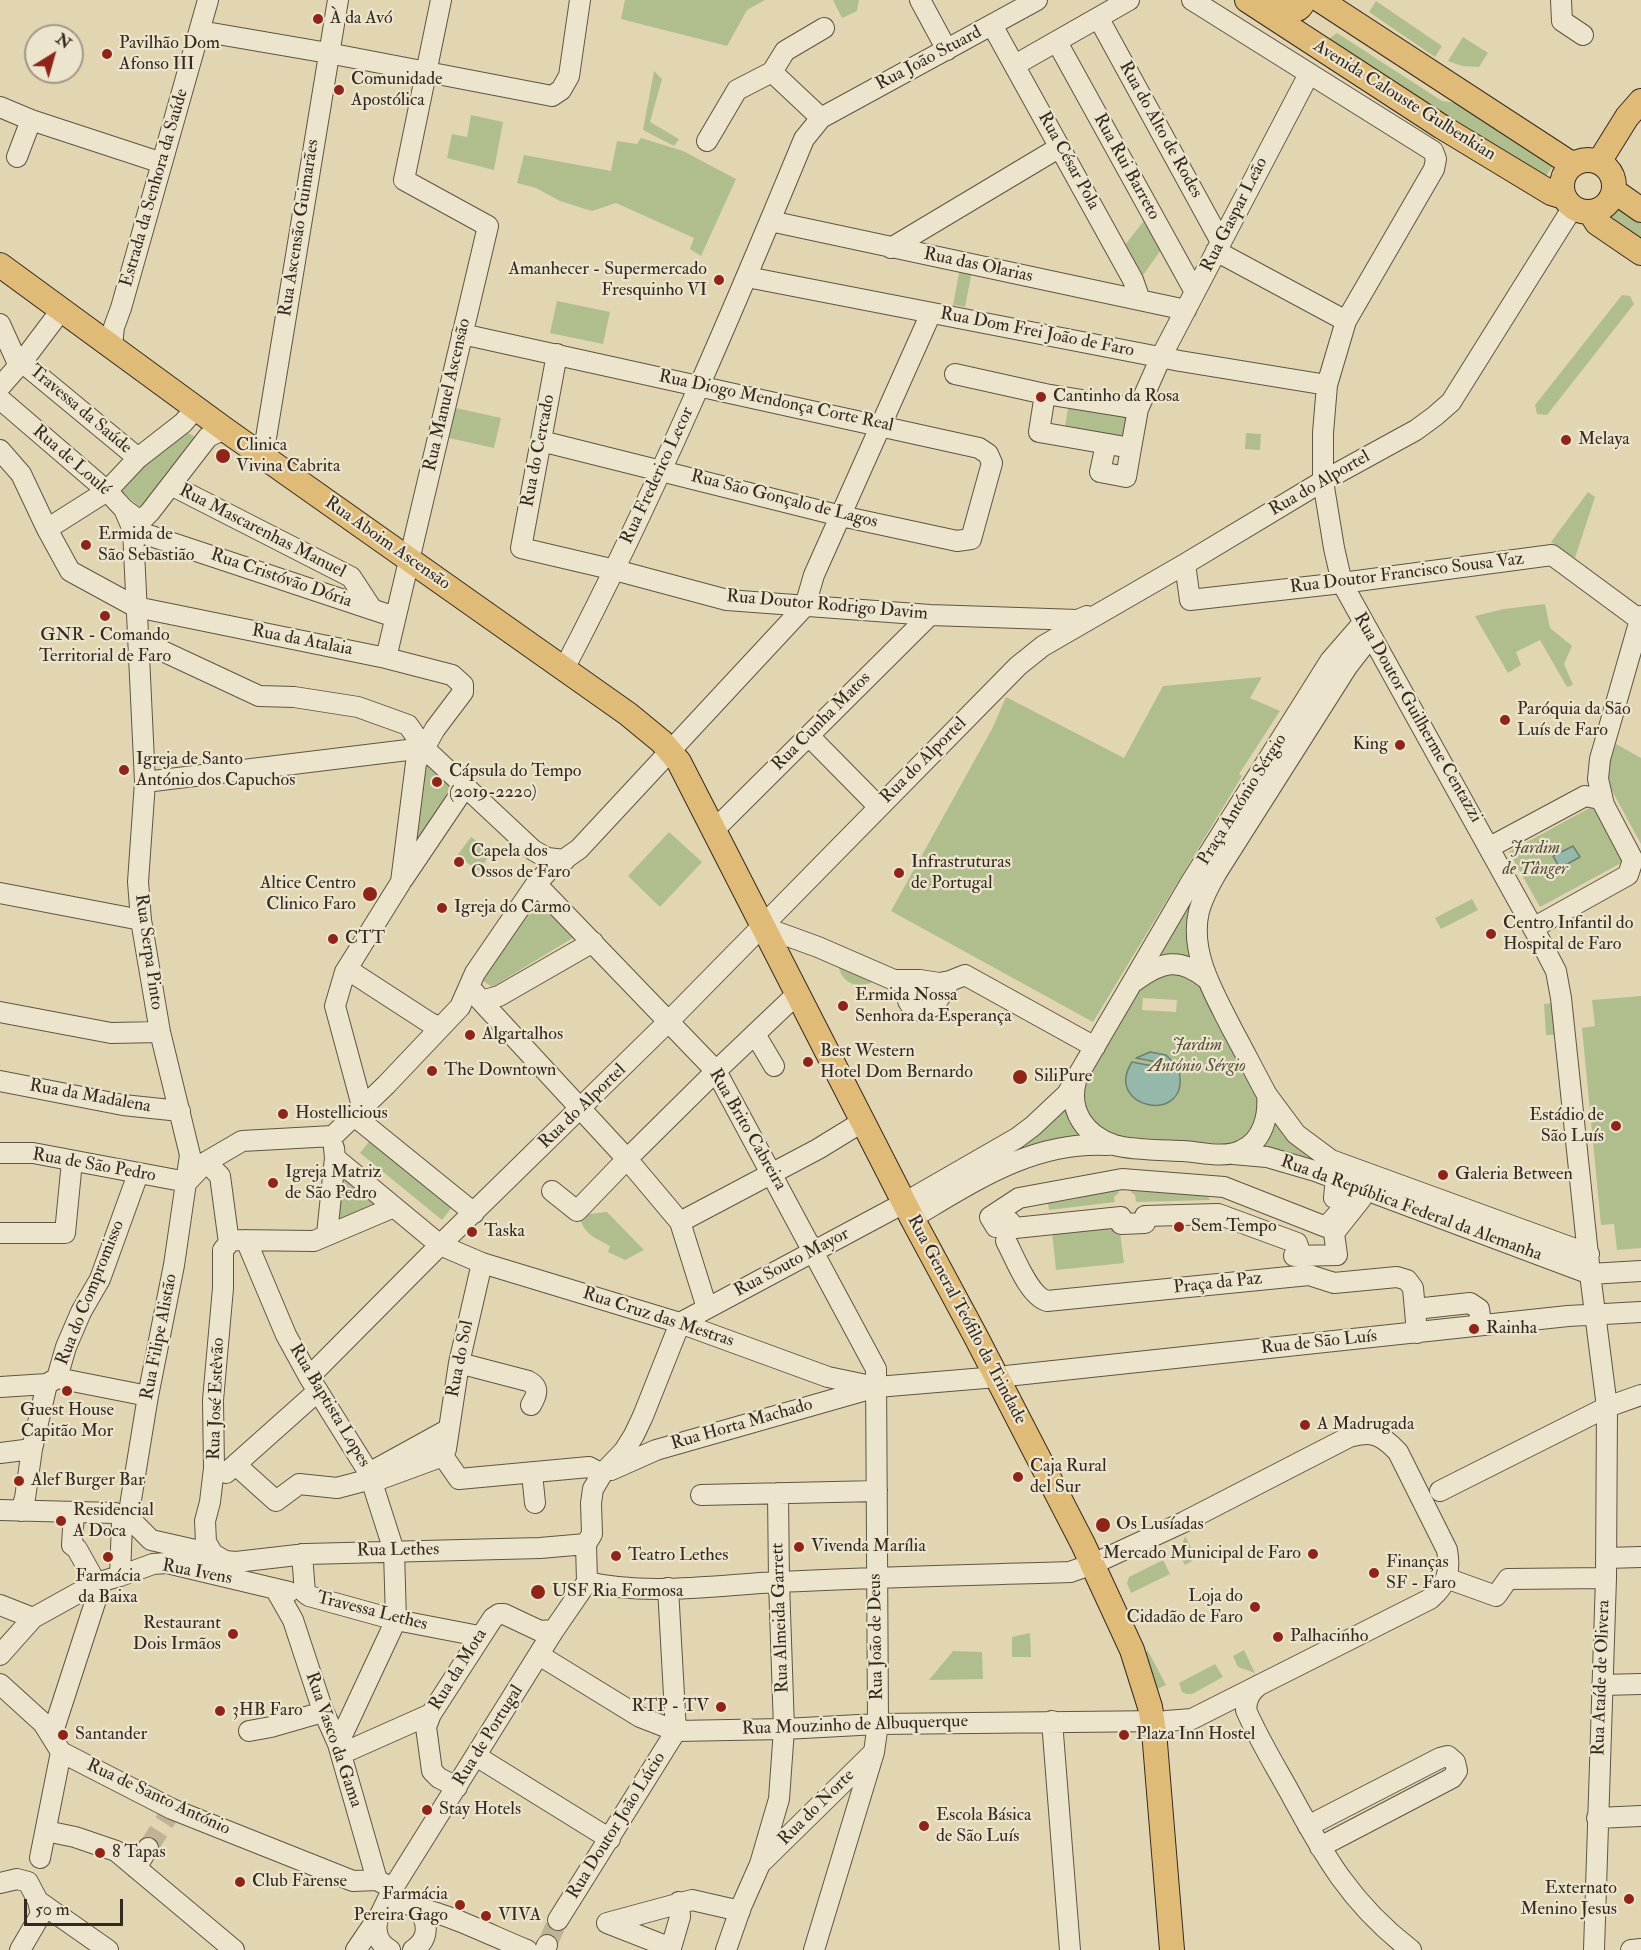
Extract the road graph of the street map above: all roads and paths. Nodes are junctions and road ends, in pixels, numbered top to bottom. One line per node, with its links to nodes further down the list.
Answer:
1 (208, 0): 17 (street, Estrada da Senhora da Saúde)
2 (338, 0): 21 (street, Rua Ascensão Guimarães)
3 (441, 0): 25 (street)
4 (580, 0): 25 (street)
5 (920, 0): 20 (street)
6 (1037, 0): 15 (street, Rua João Stuard)
7 (1129, 0): 14 (street)
8 (1192, 0): 26 (street, Rua Doutor Guilherme Centazzi)
9 (1247, 0): 22 (main road, Avenida Calouste Gulbenkian)
10 (1269, 0): 11 (main road)
11 (1304, 0)
12 (1320, 0): 27 (main road, Avenida Calouste Gulbenkian)
13 (1561, 0): 18 (street)
14 (1099, 19): 19 (street); 42 (street, Rua do Alto de Rodes)
15 (992, 25): 20 (street, Rua João Stuard); 23 (street, Rua César Pola)
16 (824, 28): 24 (street)
17 (200, 31): 21 (street); 36 (street, Estrada da Senhora da Saúde)
18 (1583, 35)
19 (1057, 42): 23 (street); 47 (street, Rua Rui Barreto)
20 (947, 50): 30 (street, Rua João Stuard)
21 (328, 53): 25 (street); 76 (street, Rua Ascensão Guimarães)
22 (1338, 59): 27 (main road); 39 (main road, Avenida Calouste Gulbenkian)
23 (1015, 65): 33 (street, Rua César Pola)
24 (772, 72): 30 (street); 32 (street)
25 (426, 73): 56 (street, Rua Manuel Ascensão)
26 (1309, 74): 42 (street, Rua Gaspar Leão); 53 (street, Rua Doutor Guilherme Centazzi)
27 (1471, 99): 37 (main road, Avenida Calouste Gulbenkian)
28 (1641, 101): 35 (main road)
29 (3, 111): 31 (street)
30 (821, 118): 41 (street, Rua Frederico Lecor)
31 (31, 120): 34 (street); 36 (street)
32 (707, 141)
33 (1060, 147): 43 (street); 48 (street, Rua César Pola)
34 (17, 157)
35 (1599, 162): 37 (main road); 38 (main road)
36 (162, 163): 49 (street, Estrada da Senhora da Saúde)
37 (1573, 165): 39 (main road)
38 (1614, 191): 39 (main road); 40 (main road)
39 (1575, 206): 44 (main road, Avenida Calouste Gulbenkian); 79 (street, Rua do Alportel)
40 (1641, 210)
41 (770, 222): 43 (street, Rua das Olarias); 46 (street, Rua Frederico Lecor)
42 (1219, 246): 47 (street, Rua Gaspar Leão); 53 (street)
43 (891, 248): 48 (street, Rua das Olarias)
44 (1641, 253)
45 (0, 265): 50 (main road, Rua Aboim Ascensão)
46 (747, 277): 52 (street, Rua Dom Frei João de Faro); 62 (street, Rua Frederico Lecor)
47 (1195, 292): 51 (street, Rua Gaspar Leão)
48 (1140, 300): 51 (street, Rua das Olarias)
49 (121, 308): 55 (street); 57 (street, Estrada da Senhora da Saúde)
50 (62, 309): 55 (main road, Rua Aboim Ascensão); 60 (street)
51 (1186, 310): 59 (street, Rua Gaspar Leão)
52 (931, 313): 59 (street, Rua Dom Frei João de Faro); 69 (street)
53 (1346, 321): 63 (street, Rua Doutor Guilherme Centazzi)
54 (0, 324): 60 (street)
55 (84, 326): 57 (main road, Rua Aboim Ascensão)
56 (462, 333): 58 (street, Rua Diogo Mendonça Corte Real); 89 (street, Rua Manuel Ascensão)
57 (112, 346): 68 (main road, Rua Aboim Ascensão)
58 (557, 354): 62 (street, Rua Diogo Mendonça Corte Real); 72 (street, Rua do Cercado)
59 (1161, 357): 63 (street, Rua Dom Frei João de Faro); 67 (street, Rua Gaspar Leão)
60 (21, 364): 64 (street); 77 (street, Travessa da Saúde)
61 (955, 374): 65 (street)
62 (700, 385): 69 (street, Rua Diogo Mendonça Corte Real); 78 (street, Rua Frederico Lecor)
63 (1327, 385): 79 (street, Rua Doutor Guilherme Centazzi)
64 (0, 387)
65 (1045, 394): 67 (street); 73 (street)
66 (0, 399): 81 (street, Rua de Loulé)
67 (1138, 410): 74 (street, Rua Gaspar Leão)
68 (189, 416): 70 (main road, Rua Aboim Ascensão); 71 (street); 77 (street)
69 (881, 425): 84 (street); 87 (street, Rua Diogo Mendonça Corte Real)
70 (227, 431): 71 (street); 76 (main road, Rua Aboim Ascensão)
71 (205, 441): 80 (street)
72 (541, 441): 78 (street, Rua São Gonçalo de Lagos); 88 (street, Rua do Cercado)
73 (1106, 444): 74 (street); 74 (street, Rua Gaspar Leão)
74 (1131, 448)
75 (0, 450): 85 (street, Rua da Atalaia)
76 (262, 456): 89 (main road, Rua Aboim Ascensão)
77 (138, 458): 81 (street)
78 (661, 470): 84 (street, Rua São Gonçalo de Lagos); 91 (street, Rua Frederico Lecor)
79 (1323, 481): 90 (street, Rua do Alportel); 92 (street, Rua Doutor Guilherme Centazzi)
80 (171, 486): 83 (street); 95 (street, Rua Mascarenhas Manuel)
81 (107, 491): 82 (street, Rua de Loulé); 85 (street)
82 (124, 509): 83 (street); 86 (street, Rua de Loulé)
83 (150, 512): 86 (street, Rua Serpa Pinto)
84 (842, 516): 87 (street, Rua São Gonçalo de Lagos); 93 (street)
85 (47, 529): 94 (street, Rua da Atalaia)
86 (141, 532): 94 (street, Rua Serpa Pinto); 95 (street, Rua Cristóvão Dória)
87 (957, 541)
88 (521, 548): 91 (street, Rua Doutor Rodrigo Davim)
89 (409, 559): 99 (street, Rua Manuel Ascensão); 105 (main road, Rua Aboim Ascensão)
90 (1185, 564): 92 (street, Rua Doutor Francisco Sousa Vaz); 96 (street, Rua do Alportel)
91 (615, 570): 93 (street, Rua Doutor Rodrigo Davim); 105 (street, Rua Frederico Lecor)
92 (1342, 583): 97 (street, Rua Doutor Francisco Sousa Vaz); 101 (street, Rua Doutor Guilherme Centazzi)
93 (806, 606): 98 (street, Rua Doutor Rodrigo Davim); 108 (street)
94 (136, 607): 102 (street, Rua Serpa Pinto); 104 (street, Rua da Atalaia)
95 (372, 609): 99 (street, Rua Cristóvão Dória)
96 (1101, 611): 100 (street, Rua Doutor Rodrigo Davim); 103 (street, Rua do Alportel)
97 (1641, 612): 109 (street)
98 (930, 615): 100 (street, Rua Doutor Rodrigo Davim); 106 (street, Rua Cunha Matos)
99 (395, 617): 104 (street, Rua Manuel Ascensão)
100 (1031, 618): 103 (street)
101 (1367, 629): 116 (street, Rua Doutor Guilherme Centazzi); 131 (street, Praça António Sérgio); 134 (street, Praça António Sérgio)
102 (139, 640): 107 (street); 110 (street, Rua Serpa Pinto)
103 (1042, 646): 114 (street, Rua do Alportel)
104 (386, 658): 107 (street, Rua da Atalaia)
105 (564, 669): 108 (main road, Rua Aboim Ascensão)
106 (809, 736): 114 (street); 115 (street, Rua Cunha Matos)
107 (424, 748): 110 (street); 111 (street); 120 (street)
108 (670, 751): 115 (main road, Rua Aboim Ascensão); 118 (street)
109 (1600, 759): 112 (street); 113 (street)
110 (145, 782): 124 (street, Rua Serpa Pinto)
111 (465, 787): 117 (street); 120 (street)
112 (1585, 796): 113 (street); 116 (street)
113 (1604, 805): 119 (street)
114 (879, 807): 123 (street, Rua do Alportel)
115 (714, 830): 125 (main road, Rua Aboim Ascensão)
116 (1490, 847): 126 (street, Rua Doutor Guilherme Centazzi)
117 (533, 850): 118 (street); 121 (street)
118 (565, 860): 121 (street)
119 (1637, 864): 126 (street)
120 (401, 882): 129 (street)
121 (536, 885): 127 (street, Rua Brito Cabreira); 133 (street)
122 (0, 894): 124 (street)
123 (793, 896): 125 (street, Rua do Alportel); 128 (street)
124 (141, 920): 141 (street, Rua Serpa Pinto)
125 (763, 927): 128 (street); 135 (main road, Rua General Teófilo da Trindade); 139 (street, Rua do Alportel)
126 (1538, 936): 177 (street, Rua Doutor Guilherme Centazzi)
127 (593, 942): 136 (street); 139 (street, Rua Brito Cabreira)
128 (818, 947): 130 (street); 135 (street)
129 (345, 972): 140 (street); 150 (street)
130 (894, 980): 132 (street); 137 (street)
131 (1207, 980): 134 (street, Praça António Sérgio); 148 (street, Praça António Sérgio)
132 (932, 982): 137 (street); 137 (street); 143 (street)
133 (470, 983): 136 (street); 140 (street)
134 (1132, 983): 143 (street, Praça António Sérgio)
135 (793, 985): 142 (street); 152 (main road, Rua General Teófilo da Trindade)
136 (481, 1001): 149 (street)
137 (909, 1005)
138 (0, 1012): 141 (street)
139 (669, 1021): 145 (street, Rua Brito Cabreira); 149 (street, Rua do Alportel)
140 (440, 1027): 150 (street)
141 (160, 1032): 151 (street, Rua Serpa Pinto)
142 (755, 1034): 144 (street); 145 (street)
143 (1095, 1047): 146 (street, Praça António Sérgio)
144 (774, 1066)
145 (716, 1071): 159 (street); 161 (street, Rua Brito Cabreira)
146 (1077, 1078): 154 (street, Praça António Sérgio); 166 (street, Praça António Sérgio)
147 (0, 1081): 151 (street, Rua da Madalena)
148 (1267, 1095): 156 (street); 177 (street, Rua da República Federal da Alemanha)
149 (580, 1110): 159 (street); 167 (street, Rua do Alportel)
150 (357, 1111): 153 (street); 167 (street)
151 (180, 1112): 158 (street, Rua Serpa Pinto)
152 (862, 1122): 161 (street); 166 (main road, Rua General Teófilo da Trindade)
153 (333, 1136): 157 (street); 158 (street)
154 (1114, 1145): 156 (street, Praça António Sérgio); 166 (street, Praça António Sérgio)
155 (0, 1153): 160 (street, Rua de São Pedro)
156 (1230, 1154): 177 (street, Rua da República Federal da Alemanha)
157 (335, 1158): 165 (street, Rua Cruz das Mestras); 170 (street)
158 (198, 1159): 163 (street, Rua Filipe Alistão); 172 (street)
159 (627, 1159): 164 (street); 168 (street)
160 (72, 1161): 162 (street, Rua de São Pedro); 169 (street)
161 (773, 1173): 168 (street); 174 (street, Rua Brito Cabreira)
162 (138, 1174): 163 (street, Rua de São Pedro); 189 (street, Rua do Compromisso)
163 (187, 1182): 194 (street, Rua Filipe Alistão)
164 (552, 1191)
165 (394, 1207): 170 (street); 173 (street, Rua Cruz das Mestras)
166 (908, 1210): 174 (street, Rua Souto Mayor); 188 (main road, Rua General Teófilo da Trindade)
167 (474, 1213): 173 (street, Rua do Alportel)
168 (680, 1222): 179 (street)
169 (0, 1233)
170 (327, 1234): 172 (street)
171 (1006, 1241): 180 (street, Praça da Paz)
172 (237, 1242): 190 (street, Rua Baptista Lopes); 209 (street, Rua José Estêvão)
173 (440, 1245): 176 (street, Rua Cruz das Mestras); 190 (street, Rua do Alportel)
174 (814, 1251): 179 (street, Rua Souto Mayor); 191 (street, Rua Brito Cabreira)
175 (1324, 1256): 175 (street)
176 (482, 1263): 183 (street, Rua Cruz das Mestras); 186 (street, Rua do Sol)
177 (1589, 1264): 178 (street); 182 (street, Rua Ataíde de Olivera)
178 (1641, 1271)
179 (707, 1308): 183 (street, Rua Souto Mayor)
180 (1415, 1309): 184 (street); 185 (street, Praça da Paz)
181 (1641, 1312): 182 (street, Rua de São Luís)
182 (1595, 1313): 184 (street, Rua de São Luís); 197 (street, Rua Ataíde de Olivera)
183 (680, 1323): 187 (street, Rua Cruz das Mestras); 199 (street)
184 (1481, 1324): 185 (street, Rua de São Luís)
185 (1417, 1333): 188 (street, Rua de São Luís)
186 (459, 1363): 196 (street); 198 (street, Rua do Sol)
187 (828, 1377): 191 (street, Rua Cruz das Mestras); 195 (street)
188 (997, 1377): 191 (street, Rua Horta Machado); 225 (main road, Rua General Teófilo da Trindade)
189 (52, 1381): 192 (street); 194 (street); 200 (street, Rua do Compromisso)
190 (314, 1384): 204 (street, Rua do Alportel); 208 (street, Rua Baptista Lopes)
191 (877, 1387): 195 (street, Rua Horta Machado); 210 (street, Rua João de Deus)
192 (0, 1388)
193 (1641, 1395): 197 (street)
194 (148, 1396): 218 (street, Rua Filipe Alistão)
195 (826, 1401): 201 (street, Rua Horta Machado)
196 (531, 1405)
197 (1607, 1407): 211 (street); 226 (street, Rua Ataíde de Olivera)
198 (449, 1429): 203 (street, Rua do Sol); 208 (street)
199 (634, 1435): 201 (street); 206 (street)
200 (32, 1449): 202 (street); 216 (street, Rua do Compromisso)
201 (656, 1450): 206 (street, Rua Horta Machado)
202 (0, 1453)
203 (443, 1456): 205 (street); 208 (street)
204 (236, 1465): 208 (street); 209 (street, Rua do Alportel)
205 (532, 1473): 206 (street); 214 (street)
206 (602, 1474): 220 (street)
207 (1409, 1474): 211 (street); 219 (street); 225 (street)
208 (371, 1478): 221 (street, Rua Baptista Lopes)
209 (212, 1486): 222 (street, Rua José Estêvão)
210 (877, 1491): 212 (street); 227 (street, Rua João de Deus)
211 (1440, 1491): 219 (street)
212 (778, 1493): 213 (street); 231 (street, Rua Almeida Garrett)
213 (701, 1495)
214 (535, 1503)
215 (0, 1510): 216 (street)
216 (21, 1511): 217 (street)
217 (74, 1512): 218 (street); 229 (street)
218 (125, 1521): 222 (street, Rua Lethes); 229 (street)
219 (1435, 1525): 228 (street)
220 (586, 1544): 221 (street, Rua Lethes); 230 (street)
221 (394, 1551): 223 (street, Rua Lethes); 237 (street, Rua Baptista Lopes)
222 (213, 1554): 223 (street, Rua Lethes)
223 (302, 1554): 234 (street, Travessa Lethes)
224 (1641, 1557): 226 (street)
225 (1093, 1564): 227 (street); 249 (main road, Rua General Teófilo da Trindade)
226 (1606, 1568): 228 (street); 245 (street, Rua Ataíde de Olivera)
227 (876, 1577): 231 (street); 250 (street, Rua João de Deus)
228 (1446, 1578): 244 (street)
229 (106, 1580): 233 (street, Rua Ivens); 236 (street, Rua Ivens); 254 (street)
230 (587, 1582): 232 (street); 238 (street, Rua de Portugal)
231 (779, 1582): 232 (street); 251 (street, Rua Almeida Garrett)
232 (668, 1588): 253 (street)
233 (276, 1590): 234 (street, Rua Ivens); 246 (street, Rua Vasco da Gama)
234 (309, 1596): 237 (street, Travessa Lethes)
235 (0, 1605): 236 (street)
236 (33, 1618): 240 (street, Rua Ivens)
237 (396, 1620): 239 (street, Travessa Lethes); 255 (street, Rua Baptista Lopes)
238 (554, 1630): 239 (street, Rua da Mota); 241 (street, Rua de Portugal)
239 (479, 1636): 247 (street, Rua da Mota)
240 (0, 1655)
241 (539, 1655): 253 (street, Rua Mouzinho de Albuquerque); 257 (street, Rua de Portugal)
242 (0, 1684): 254 (street, Rua de Santo António)
243 (1641, 1684): 245 (street)
244 (1260, 1685): 249 (street, Rua Mouzinho de Albuquerque); 261 (street)
245 (1602, 1685): 260 (street, Rua Ataíde de Olivera)
246 (323, 1712): 252 (street); 255 (street, Rua Vasco da Gama)
247 (431, 1714): 255 (street); 258 (street, Rua da Mota)
248 (1052, 1721): 249 (street, Rua Mouzinho de Albuquerque); 250 (street, Rua Mouzinho de Albuquerque); 290 (street)
249 (1153, 1721): 291 (main road, Rua General Teófilo da Trindade)
250 (878, 1724): 251 (street, Rua Mouzinho de Albuquerque); 256 (street, Rua João de Deus)
251 (784, 1729): 253 (street, Rua Mouzinho de Albuquerque); 268 (street, Rua Almeida Garrett)
252 (249, 1731)
253 (676, 1731): 264 (street, Rua Doutor João Lúcio)
254 (56, 1743): 262 (street); 272 (street, Rua de Santo António)
255 (340, 1749): 272 (street, Rua Vasco da Gama)
256 (874, 1752): 268 (street, Rua do Norte); 289 (street, Rua João de Deus)
257 (476, 1756): 258 (street, Rua de Portugal); 264 (street)
258 (457, 1787): 272 (street, Rua de Portugal)
259 (1641, 1816): 260 (street)
260 (1597, 1818): 293 (street, Rua Ataíde de Olivera)
261 (1308, 1826): 265 (street); 265 (street)
262 (45, 1831): 263 (street); 267 (street)
263 (75, 1837): 267 (street); 269 (street)
264 (610, 1839): 278 (street, Rua Doutor João Lúcio)
265 (1320, 1847): 292 (street)
266 (148, 1848): 269 (street)
267 (40, 1858): 270 (street)
268 (760, 1864): 276 (street, Rua Almeida Garrett)
269 (136, 1868): 284 (street)
270 (28, 1882): 271 (street); 273 (street)
271 (0, 1883)
272 (386, 1886): 277 (street, Rua de Portugal)
273 (38, 1901): 282 (street); 283 (street)
274 (679, 1902): 276 (street)
275 (416, 1908): 277 (street); 279 (street); 280 (street)
276 (740, 1911): 288 (street, Rua Almeida Garrett)
277 (379, 1916): 285 (street, Rua de Portugal); 286 (street)
278 (558, 1920)
279 (469, 1927): 280 (street); 287 (street)
280 (419, 1945)
281 (1641, 1949): 294 (street)
282 (20, 1950)
283 (108, 1950)
284 (234, 1950)
285 (356, 1950)
286 (390, 1950)
287 (527, 1950)
288 (726, 1950)
289 (814, 1950)
290 (1070, 1950)
291 (1172, 1950)
292 (1411, 1950)
293 (1594, 1950)
294 (1631, 1950)

